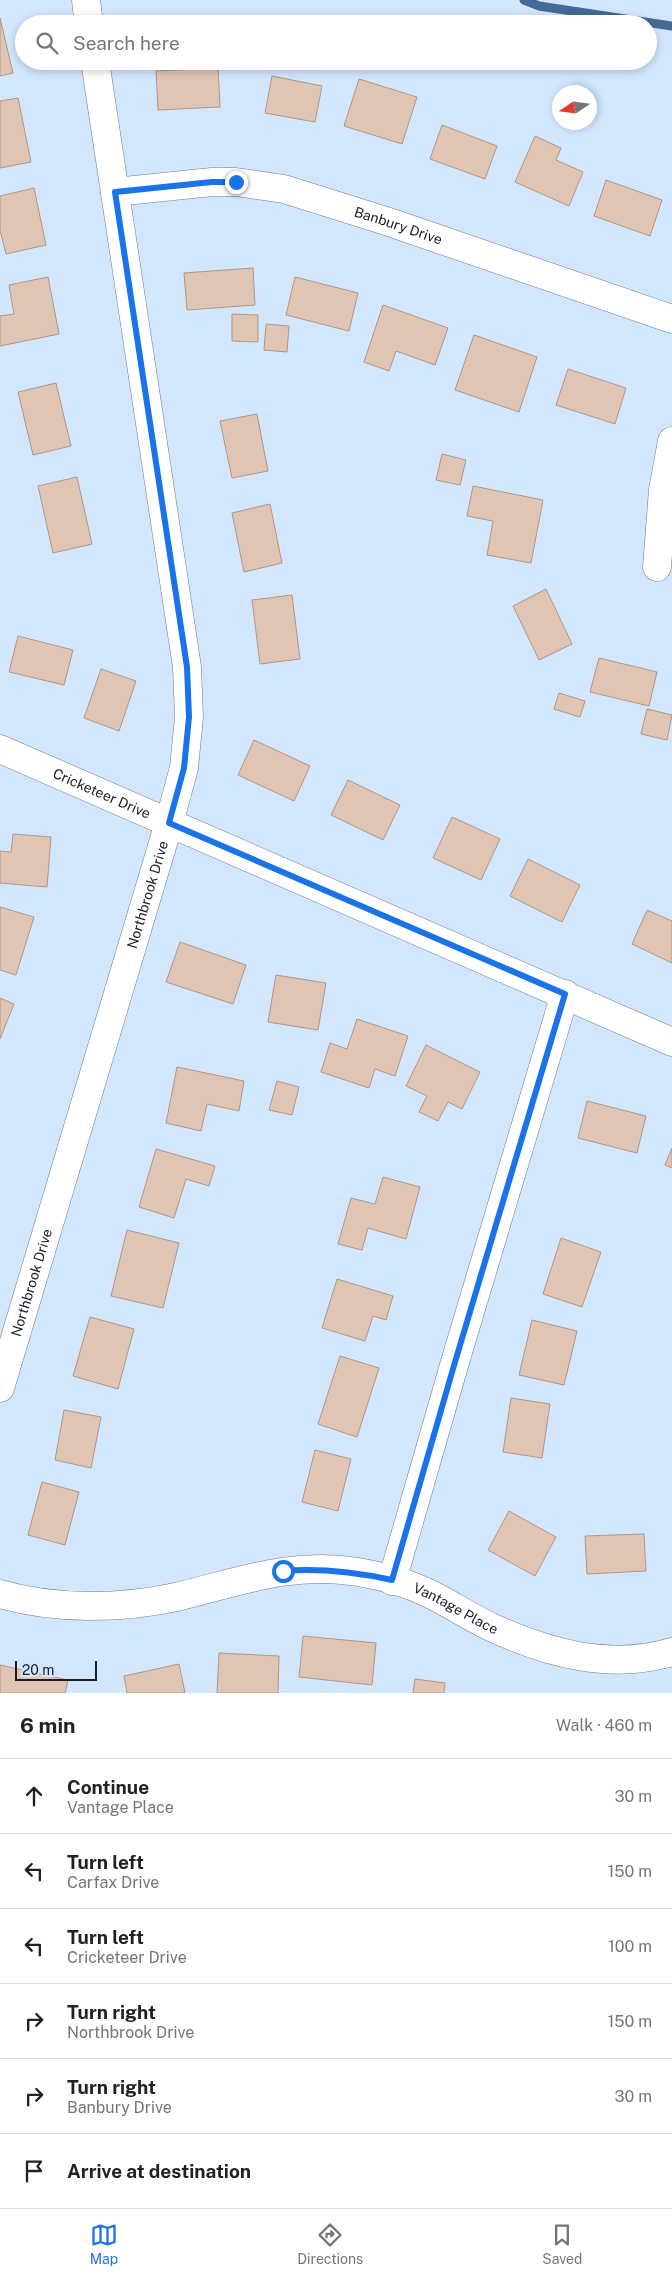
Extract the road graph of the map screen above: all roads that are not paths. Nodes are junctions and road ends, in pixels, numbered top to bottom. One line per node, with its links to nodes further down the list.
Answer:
1 (86, 0): 2 (street)
2 (88, 15)
3 (96, 70): 4 (street, Northbrook Drive)
4 (115, 192): 5 (street, Banbury Drive); 9 (street, Northbrook Drive)
5 (672, 319)
6 (672, 441): 7 (street)
7 (657, 567)
8 (0, 749): 9 (street, Cricketeer Drive)
9 (169, 823): 10 (street, Cricketeer Drive); 12 (street, Northbrook Drive)
10 (565, 994): 11 (street, Cricketeer Drive); 13 (street)
11 (672, 1042)
12 (0, 1388)
13 (392, 1580): 14 (street, Vantage Place); 15 (street, Vantage Place)
14 (0, 1594)
15 (672, 1652)

